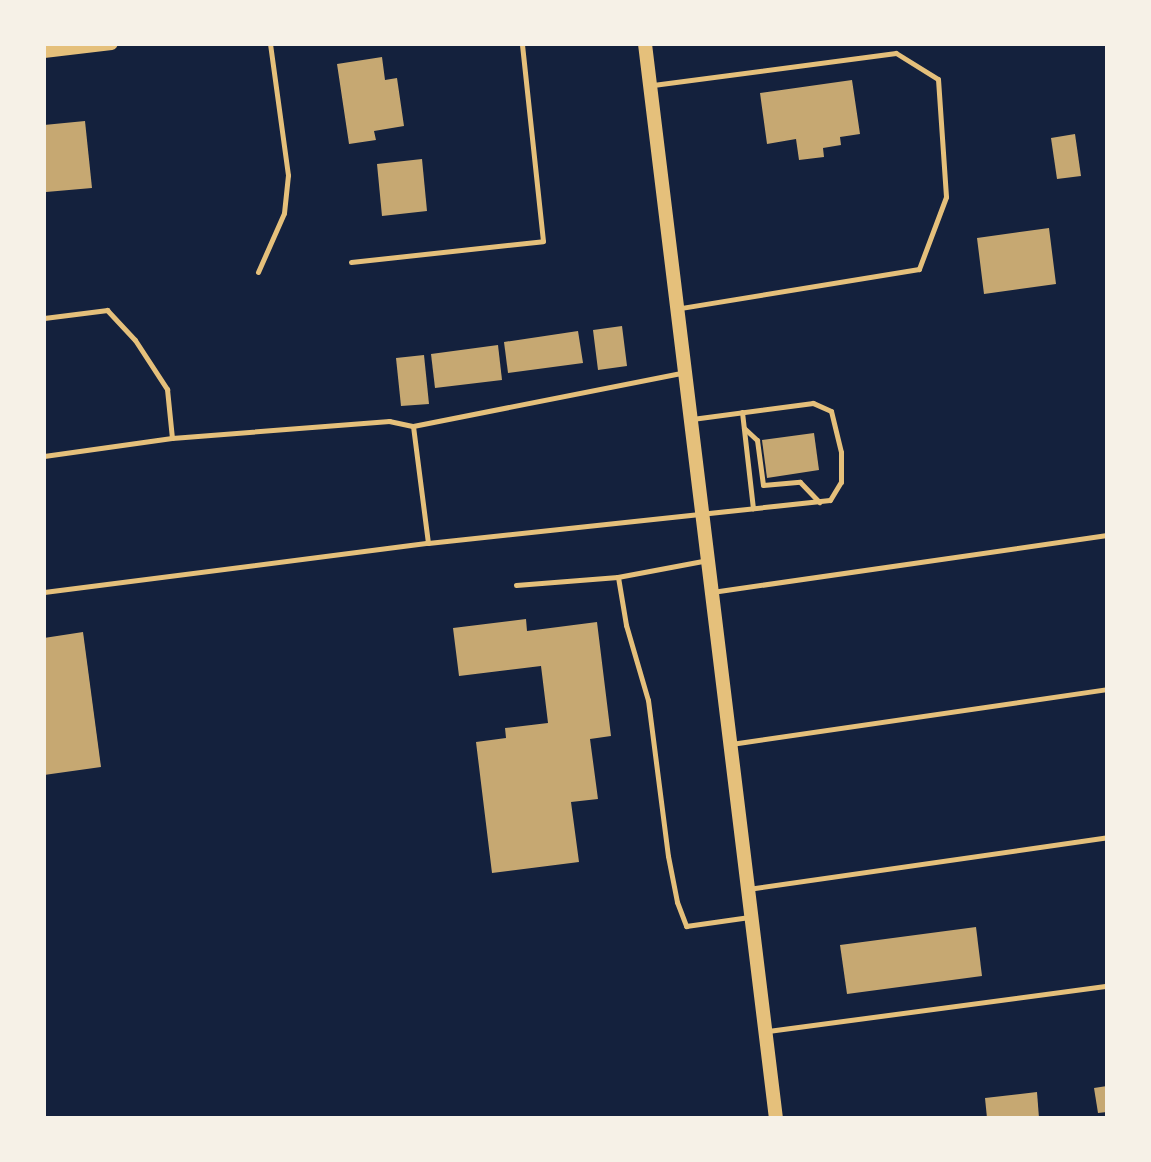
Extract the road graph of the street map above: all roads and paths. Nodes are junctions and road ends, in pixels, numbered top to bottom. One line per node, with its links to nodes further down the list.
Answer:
1 (112, 44): 5 (street)
2 (270, 44): 8 (lane)
3 (522, 44): 7 (lane)
4 (645, 44): 6 (main road)
5 (44, 52)
6 (650, 86): 9 (main road); 9 (lane)
7 (351, 262)
8 (258, 272)
9 (677, 309): 11 (main road)
10 (44, 318): 16 (lane)
11 (685, 372): 13 (main road); 14 (lane)
12 (742, 412): 13 (lane); 15 (lane); 18 (lane)
13 (691, 419): 20 (main road)
14 (413, 426): 16 (lane); 22 (lane)
15 (744, 428): 18 (lane); 19 (lane)
16 (172, 438): 17 (lane)
17 (44, 456)
18 (819, 502): 19 (lane)
19 (753, 508): 20 (lane)
20 (703, 514): 22 (lane); 23 (main road)
21 (1107, 535): 27 (lane)
22 (428, 543): 26 (lane)
23 (708, 560): 24 (lane); 27 (main road)
24 (618, 577): 25 (lane); 32 (lane)
25 (516, 586)
26 (44, 592)
27 (712, 592): 29 (main road)
28 (1107, 689): 29 (lane)
29 (730, 744): 31 (main road)
30 (1107, 837): 31 (lane)
31 (748, 889): 32 (main road)
32 (752, 917): 34 (main road)
33 (1107, 986): 34 (lane)
34 (765, 1031): 35 (main road)
35 (776, 1118)

